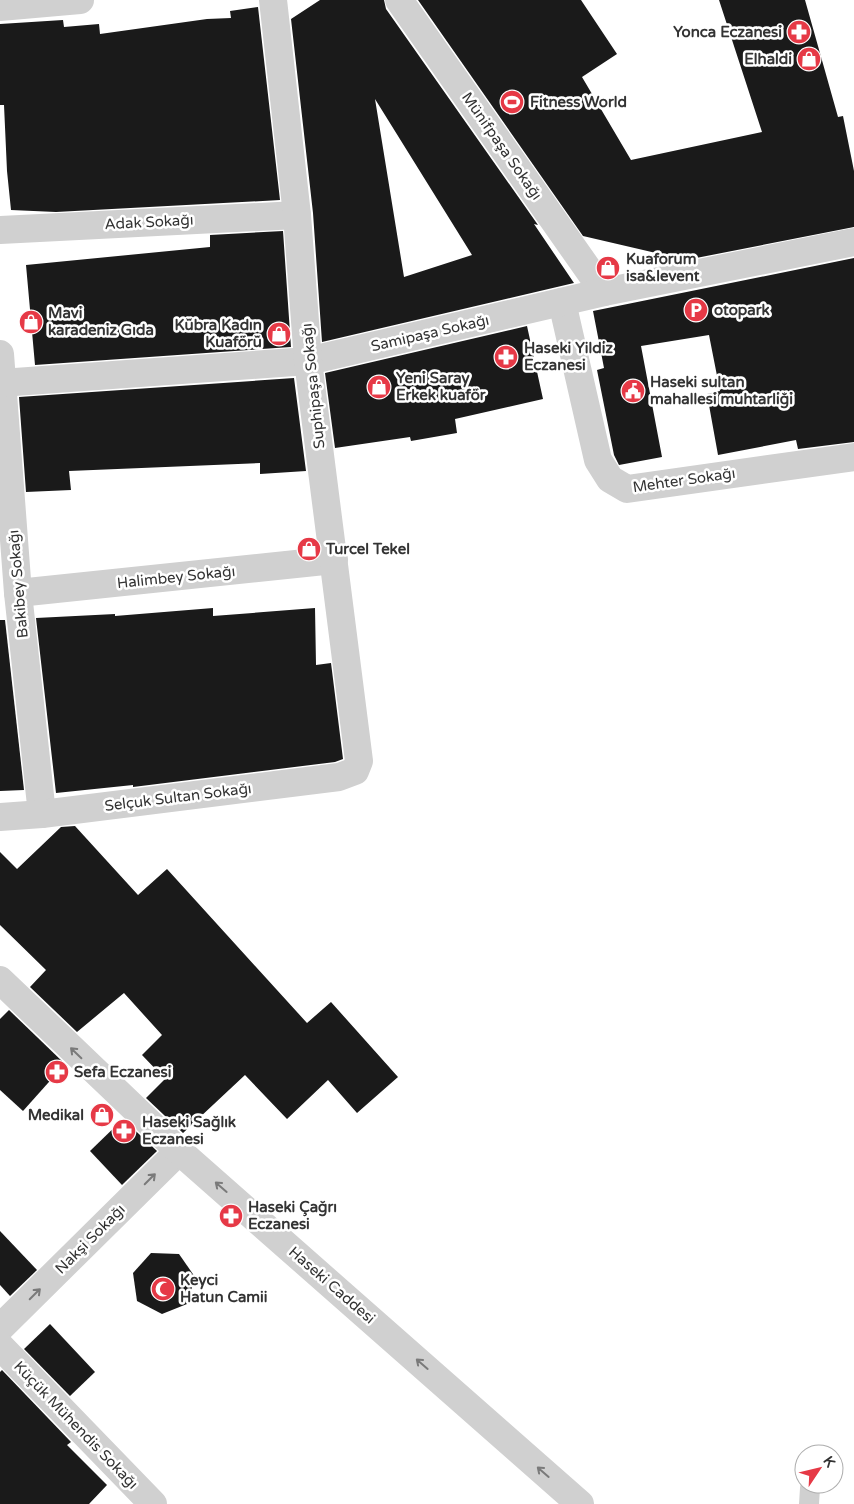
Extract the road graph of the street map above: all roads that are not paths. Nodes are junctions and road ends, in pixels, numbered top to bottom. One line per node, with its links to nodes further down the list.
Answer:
1 (80, 0): 4 (street)
2 (273, 0): 5 (street, Suphipaşa Sokağı)
3 (399, 0): 8 (street, Münifpaşa Sokağı)
4 (0, 7)
5 (298, 215): 6 (street, Adak Sokağı); 11 (street, Suphipaşa Sokağı)
6 (0, 230)
7 (854, 242): 8 (street, Samipaşa Sokağı)
8 (604, 292): 9 (street, Samipaşa Sokağı)
9 (562, 302): 11 (street, Samipaşa Sokağı); 13 (street, Mehter Sokağı)
10 (0, 354): 12 (street, Bakibey Sokağı)
11 (308, 361): 12 (street, Samipaşa Sokağı); 14 (street, Suphipaşa Sokağı)
12 (2, 383): 15 (street, Bakibey Sokağı)
13 (854, 456)
14 (334, 560): 15 (street, Halimbey Sokağı); 16 (street, Suphipaşa Sokağı)
15 (18, 593): 17 (street, Bakibey Sokağı)
16 (355, 771): 17 (street, Selçuk Sultan Sokağı)
17 (42, 814): 18 (street, Selçuk Sultan Sokağı)
18 (0, 816)
19 (0, 980): 20 (street, Haseki Caddesi, one-way to 19)
20 (179, 1150): 21 (street, Nakşi Sokağı, one-way to 20); 24 (street, Haseki Caddesi, one-way to 20)
21 (5, 1313)
22 (0, 1346): 23 (street, Küçük Mühendis Sokağı)
23 (153, 1504)
24 (580, 1504)

